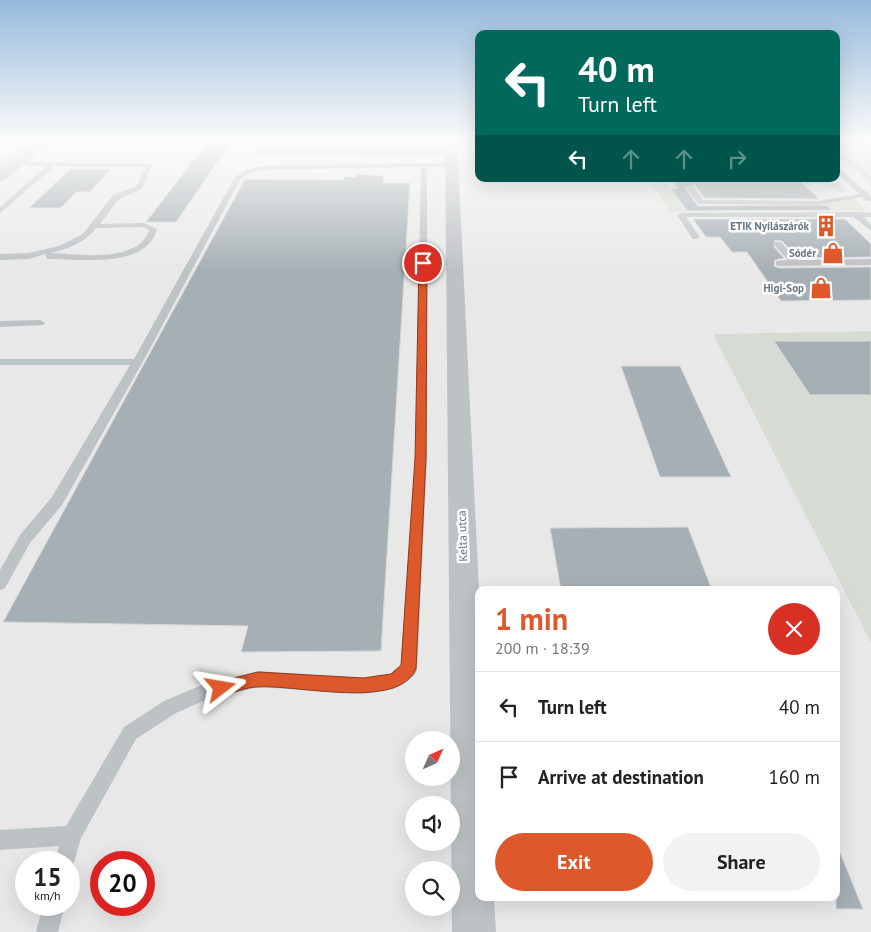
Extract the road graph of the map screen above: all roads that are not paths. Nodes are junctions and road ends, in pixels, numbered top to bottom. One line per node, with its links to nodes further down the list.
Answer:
1 (30, 184): 11 (lane)
2 (140, 184): 14 (lane)
3 (234, 184): 26 (lane)
4 (424, 184): 29 (lane)
5 (452, 184): 28 (street, Kelta utca)
6 (854, 184): 8 (lane)
7 (691, 189): 9 (lane)
8 (868, 198): 9 (lane)
9 (756, 202): 10 (lane)
10 (692, 209)
11 (0, 211)
12 (855, 214): 13 (lane); 15 (lane); 16 (lane)
13 (871, 215)
14 (93, 226): 18 (lane); 18 (lane)
15 (871, 229)
16 (696, 237)
17 (778, 244): 22 (lane)
18 (29, 256): 19 (lane)
19 (0, 258)
20 (871, 262): 22 (lane)
21 (779, 263): 22 (lane)
22 (795, 263)
23 (40, 323): 24 (lane)
24 (0, 324)
25 (0, 362): 26 (lane)
26 (137, 362): 27 (lane)
27 (0, 584)
28 (472, 693): 34 (street, Kelta utca)
29 (72, 835): 30 (lane); 31 (lane)
30 (0, 840)
31 (68, 851)
32 (51, 916): 33 (lane)
33 (47, 932)
34 (474, 932)

